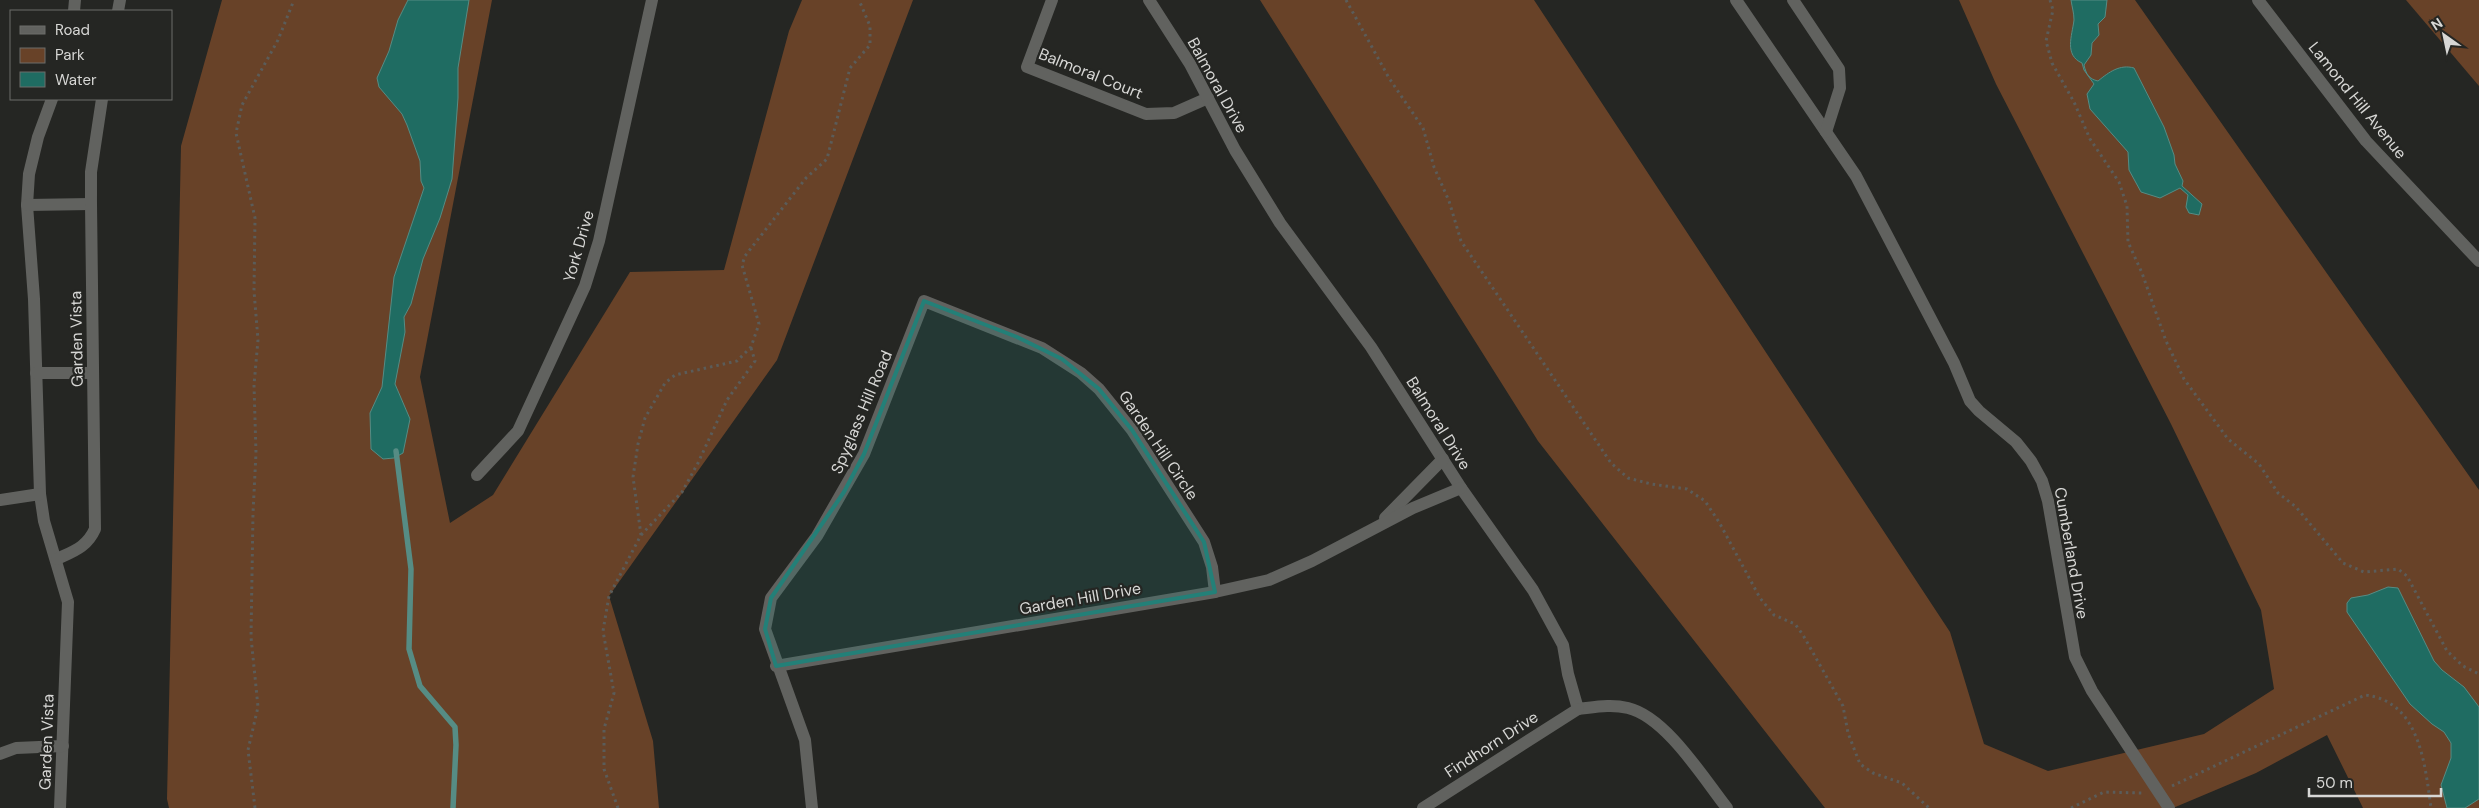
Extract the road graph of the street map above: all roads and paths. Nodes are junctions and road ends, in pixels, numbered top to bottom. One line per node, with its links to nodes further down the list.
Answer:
1 (294, 0): 38 (path)
2 (652, 0): 23 (street, York Drive)
3 (859, 0): 19 (path)
4 (1052, 0): 11 (street, Balmoral Court)
5 (1149, 0): 11 (street, Balmoral Drive)
6 (1346, 0): 43 (path)
7 (1736, 0): 14 (street, Cumberland Drive)
8 (1793, 0): 14 (street)
9 (2050, 0): 32 (path)
10 (2258, 0): 17 (street, Lamond Hill Avenue)
11 (1208, 98): 22 (street, Balmoral Drive)
12 (52, 100): 16 (street, Garden Vista)
13 (102, 100): 15 (street, Garden Vista)
14 (1826, 132): 36 (street, Cumberland Drive)
15 (91, 204): 16 (street); 21 (street, Garden Vista)
16 (27, 205): 20 (street, Garden Vista)
17 (2479, 261)
18 (924, 302): 30 (street, Garden Hill Circle); 31 (street, Spyglass Hill Road)
19 (751, 348): 28 (path); 28 (path)
20 (36, 373): 21 (street); 25 (street, Garden Vista)
21 (93, 373): 29 (street, Garden Vista)
22 (1443, 459): 24 (street, Balmoral Drive); 27 (street, Garden Hill Drive)
23 (477, 475)
24 (1461, 488): 27 (street, Garden Hill Drive); 33 (street, Balmoral Drive)
25 (40, 494): 26 (street); 29 (street, Garden Vista)
26 (0, 500)
27 (1378, 526): 30 (street, Garden Hill Drive)
28 (641, 535): 39 (path)
29 (57, 559): 34 (street, Garden Vista)
30 (1216, 592): 31 (street, Garden Hill Drive)
31 (776, 666): 40 (street, Spyglass Hill Road)
32 (2479, 674)
33 (1578, 708): 41 (street, Findhorn Drive); 42 (street)
34 (62, 746): 35 (street); 37 (street, Garden Vista)
35 (0, 754)
36 (2159, 792): 44 (path); 45 (street, Cumberland Drive); 46 (path)
37 (60, 808)
38 (255, 808)
39 (618, 808)
40 (812, 808)
41 (1423, 808)
42 (1727, 808)
43 (1929, 808)
44 (2071, 808)
45 (2169, 808)
46 (2431, 808)

